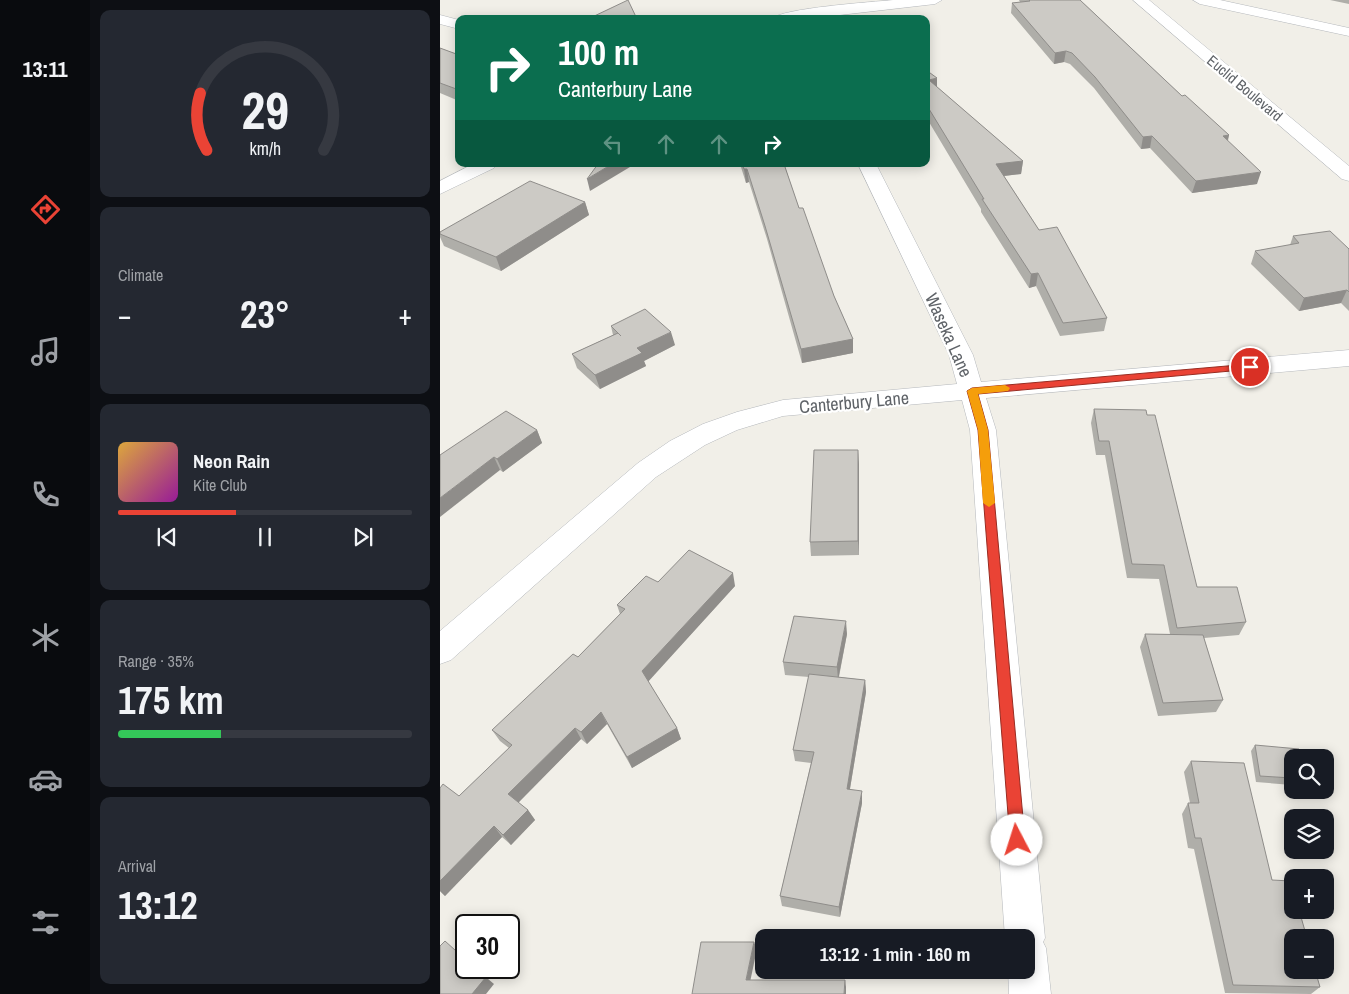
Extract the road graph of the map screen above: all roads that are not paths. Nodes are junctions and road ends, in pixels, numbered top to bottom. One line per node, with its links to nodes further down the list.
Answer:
1 (935, 0): 4 (street)
2 (1140, 0): 10 (street, Euclid Boulevard)
3 (1200, 0): 7 (street)
4 (802, 15)
5 (440, 19): 6 (street)
6 (455, 25)
7 (1349, 32)
8 (481, 167): 11 (street)
9 (868, 167): 13 (street, Waseka Lane)
10 (1349, 175)
11 (440, 188)
12 (1349, 358): 13 (street, Canterbury Lane)
13 (972, 391): 14 (street, Canterbury Lane); 15 (street, Waseka Lane)
14 (440, 650)
15 (1024, 929)
16 (1029, 979): 17 (street)
17 (1030, 994)

